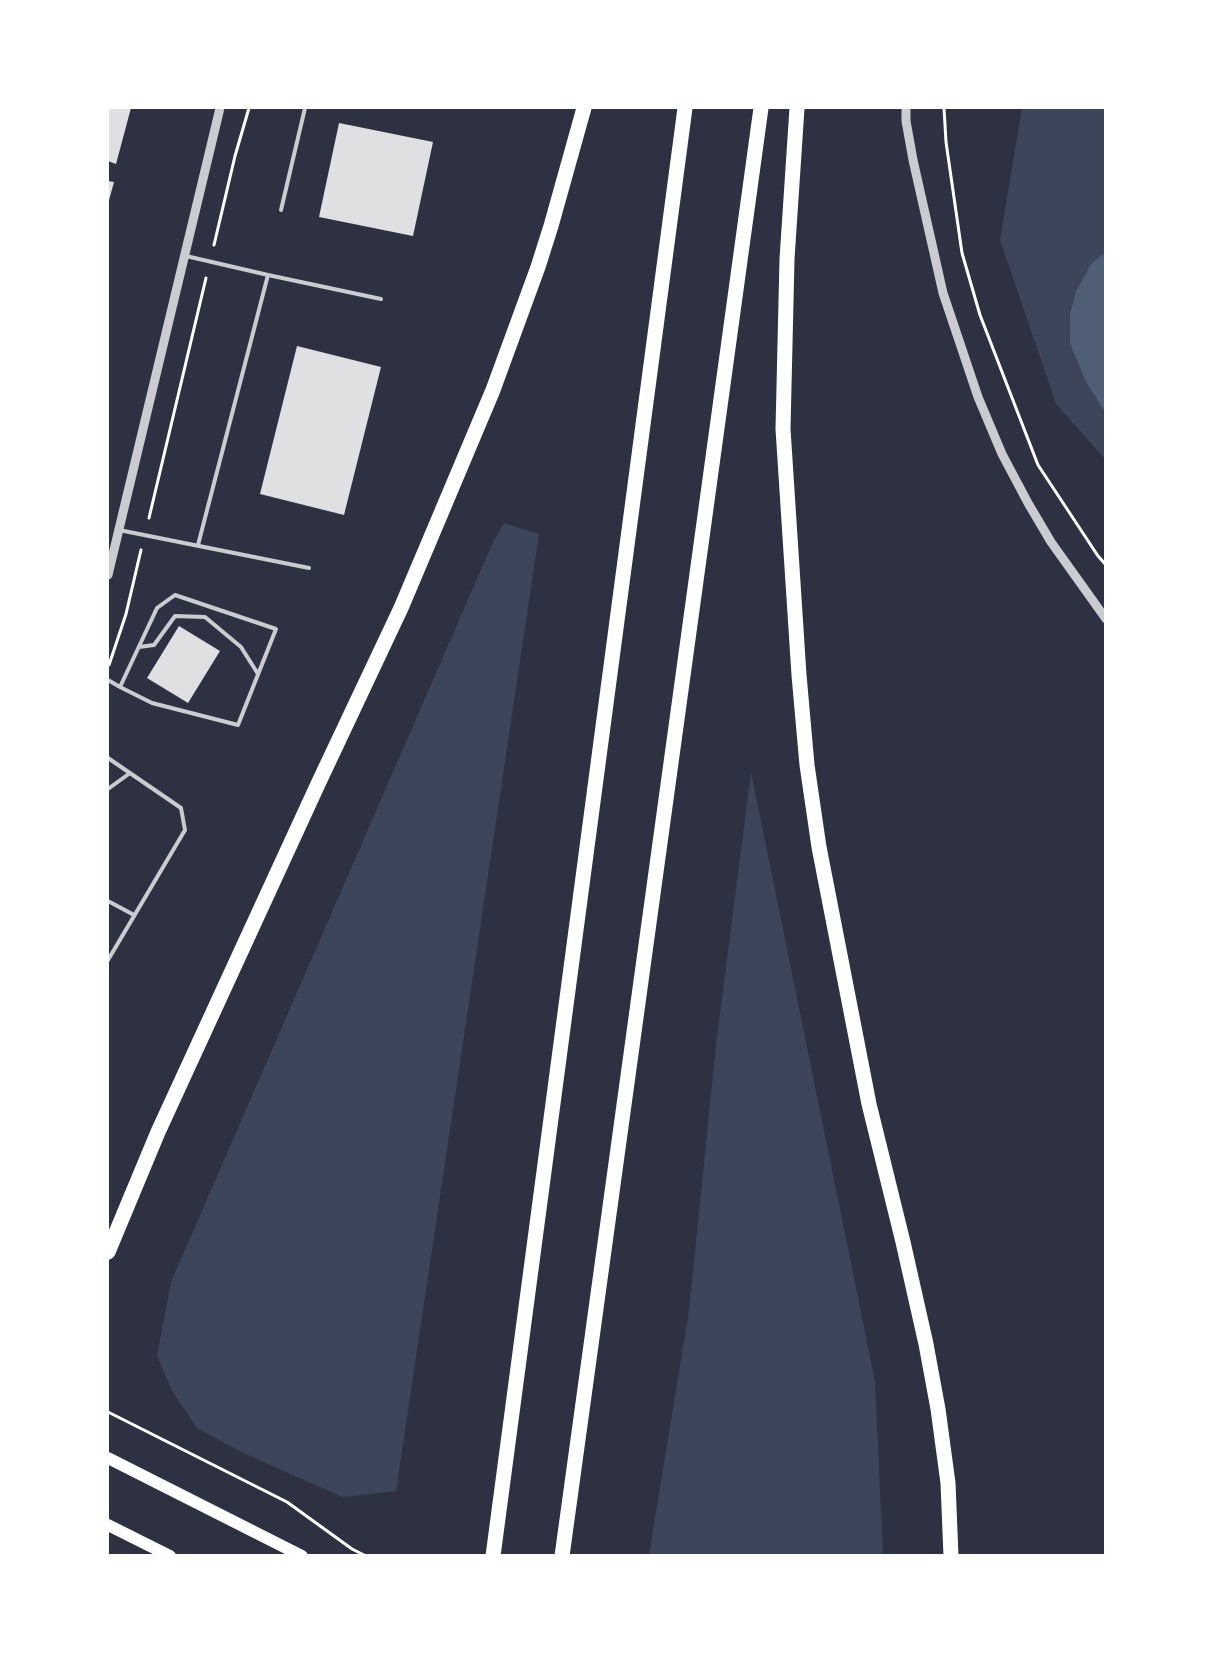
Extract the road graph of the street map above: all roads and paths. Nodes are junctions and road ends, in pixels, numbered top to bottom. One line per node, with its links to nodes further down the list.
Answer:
1 (220, 108): 11 (street)
2 (249, 108): 12 (path)
3 (305, 108): 10 (lane)
4 (584, 108): 33 (highway)
5 (685, 108): 40 (highway)
6 (761, 108): 41 (highway)
7 (797, 108): 42 (highway)
8 (906, 108): 21 (street)
9 (944, 108): 18 (path)
10 (281, 210)
11 (185, 255): 12 (lane); 15 (street)
12 (210, 262): 13 (lane); 16 (path)
13 (268, 275): 14 (lane); 17 (lane)
14 (381, 299)
15 (118, 530): 16 (lane); 20 (street)
16 (145, 534): 17 (lane); 23 (path)
17 (198, 545): 19 (lane)
18 (1106, 565)
19 (310, 568)
20 (108, 574)
21 (1106, 619)
22 (139, 647): 24 (lane); 24 (lane); 26 (lane)
23 (108, 668)
24 (258, 674): 26 (lane)
25 (108, 680): 26 (lane)
26 (120, 687)
27 (108, 758): 28 (lane)
28 (130, 773): 29 (lane); 31 (lane)
29 (108, 789)
30 (108, 901): 31 (lane)
31 (134, 915): 32 (lane)
32 (108, 960)
33 (108, 1252)
34 (108, 1412): 39 (path)
35 (108, 1458): 38 (main road)
36 (108, 1525): 37 (main road)
37 (170, 1556)
38 (302, 1556)
39 (366, 1556)
40 (493, 1556)
41 (562, 1556)
42 (951, 1556)

